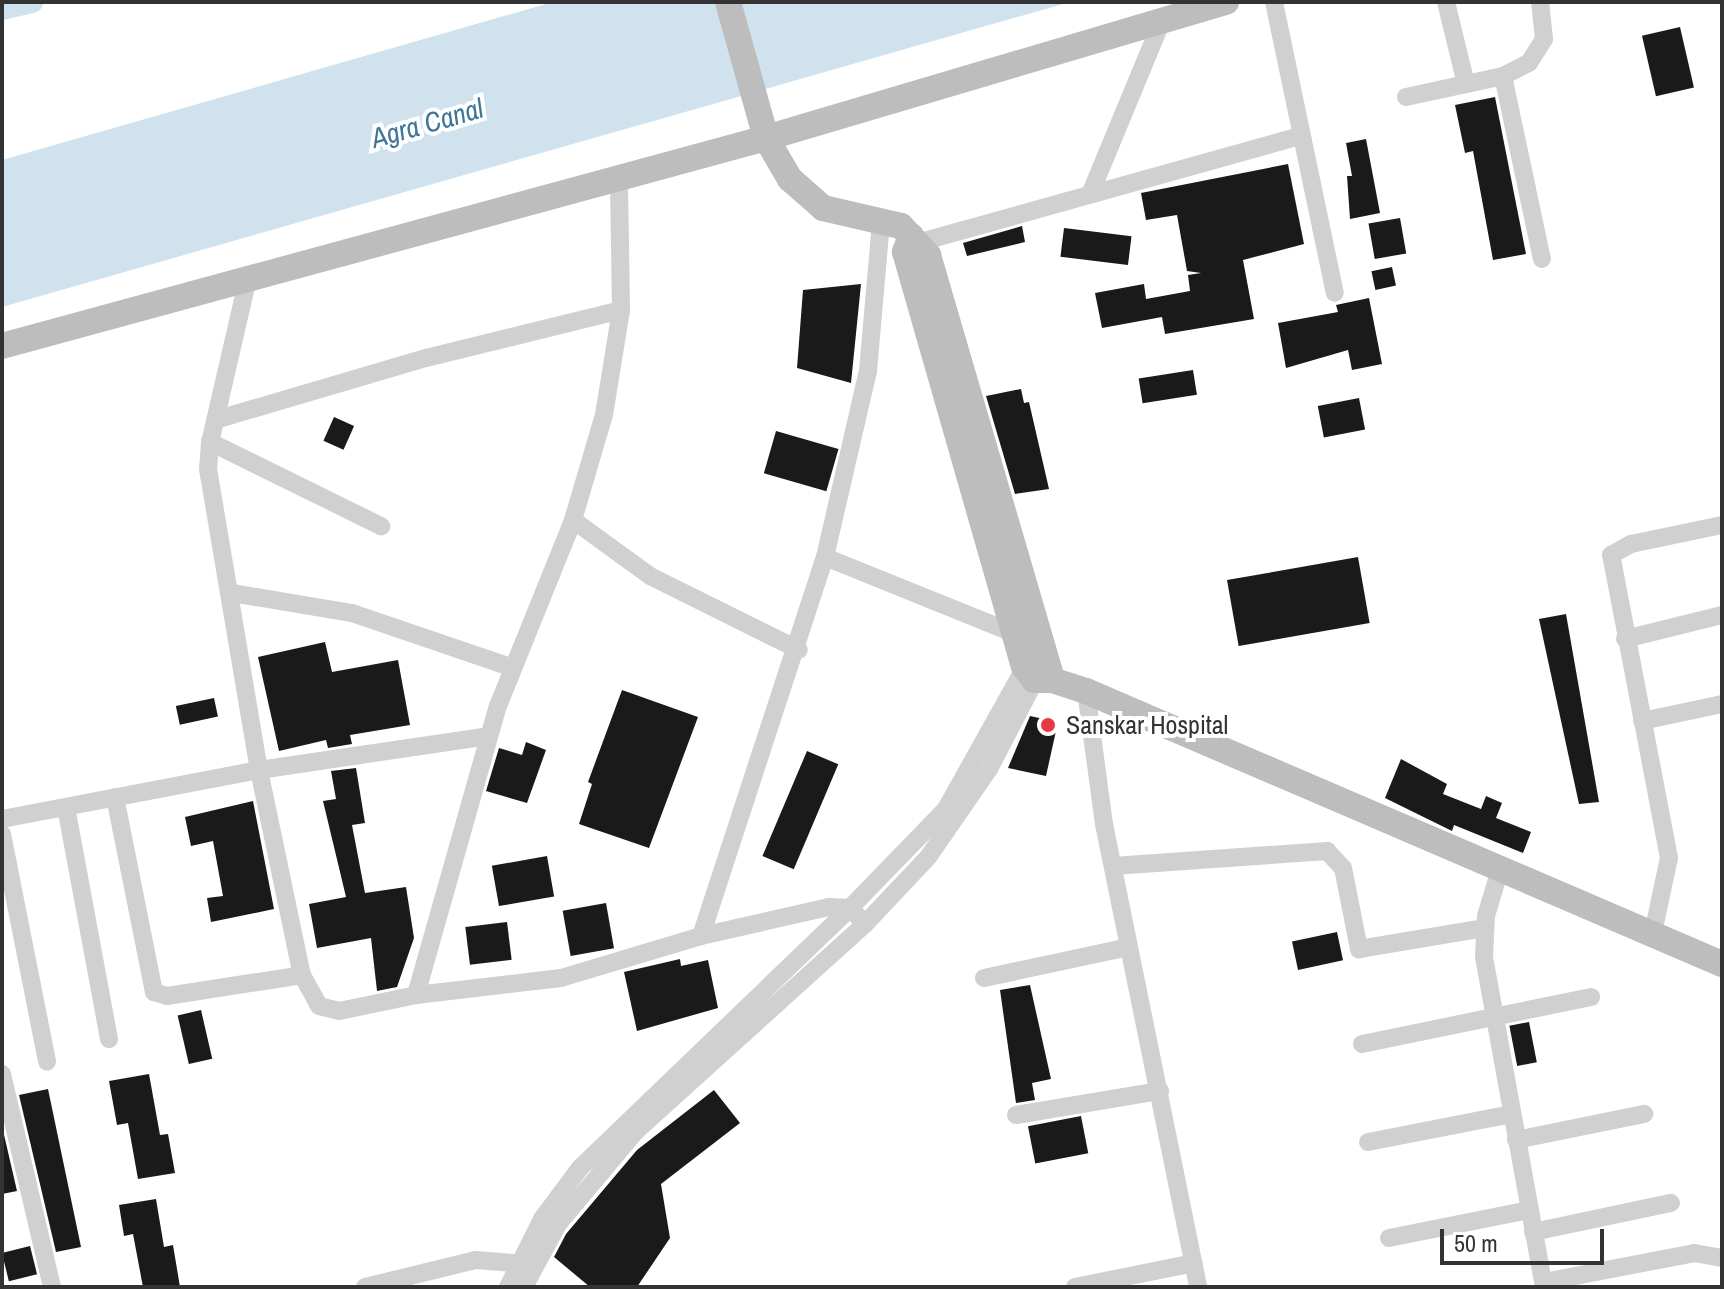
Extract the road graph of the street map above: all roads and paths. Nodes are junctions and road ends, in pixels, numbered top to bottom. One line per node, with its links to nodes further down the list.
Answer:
1 (728, 2): 11 (street)
2 (1226, 2): 6 (street)
3 (1274, 2): 10 (street)
4 (1446, 2): 8 (street)
5 (1540, 2): 7 (street)
6 (1162, 21): 11 (street); 13 (street)
7 (1503, 76): 8 (street); 16 (street)
8 (1466, 84): 9 (street)
9 (1406, 97)
10 (1301, 136): 13 (street); 18 (street)
11 (766, 138): 12 (street); 14 (street)
12 (619, 177): 17 (street); 19 (street)
13 (1091, 192): 15 (street)
14 (881, 221): 15 (street); 26 (street)
15 (914, 240): 31 (street)
16 (1542, 259)
17 (248, 278): 20 (street); 21 (street)
18 (1335, 293)
19 (621, 310): 21 (street); 23 (street)
20 (2, 346)
21 (215, 420): 22 (street)
22 (210, 442): 25 (street); 27 (street)
23 (573, 520): 30 (street); 32 (street)
24 (1722, 525): 29 (street)
25 (381, 526)
26 (825, 557): 30 (street); 31 (street)
27 (232, 593): 32 (street); 37 (street)
28 (1722, 615): 29 (street)
29 (1625, 639): 35 (street)
30 (799, 650): 48 (street)
31 (1036, 660): 33 (street); 44 (street); 45 (street)
32 (511, 667): 36 (street)
33 (1086, 691): 42 (street); 43 (street)
34 (1722, 704): 35 (street)
35 (1642, 721): 47 (street)
36 (488, 736): 37 (street); 53 (street)
37 (259, 770): 38 (street); 51 (street)
38 (115, 797): 39 (street); 51 (street)
39 (66, 807): 40 (street); 56 (street)
40 (2, 819)
41 (2, 834): 58 (street)
42 (1113, 866): 46 (street); 49 (street)
43 (1501, 866): 46 (street); 47 (street)
44 (850, 908): 45 (street); 48 (street); 72 (street)
45 (865, 924): 72 (street)
46 (1485, 928): 55 (street)
47 (1653, 933): 50 (street)
48 (701, 936): 53 (street)
49 (1128, 947): 52 (street); 60 (street)
50 (1722, 964)
51 (302, 975): 53 (street)
52 (984, 978)
53 (416, 995)
54 (1591, 997): 55 (street)
55 (1493, 1015): 57 (street); 61 (street)
56 (109, 1039)
57 (1362, 1044)
58 (47, 1062)
59 (2, 1074): 74 (street)
60 (1160, 1091): 63 (street); 71 (street)
61 (1512, 1114): 64 (street); 65 (street)
62 (1644, 1114): 64 (street)
63 (1016, 1115)
64 (1516, 1140): 67 (street)
65 (1368, 1142)
66 (1671, 1203): 68 (street)
67 (1529, 1210): 68 (street); 69 (street)
68 (1533, 1232): 73 (street)
69 (1389, 1238)
70 (1722, 1258): 73 (street)
71 (1194, 1263): 78 (street); 79 (street)
72 (526, 1264): 75 (street); 76 (street); 77 (street)
73 (1544, 1284)
74 (52, 1287)
75 (365, 1287)
76 (508, 1287)
77 (524, 1287)
78 (1075, 1287)
79 (1198, 1287)

